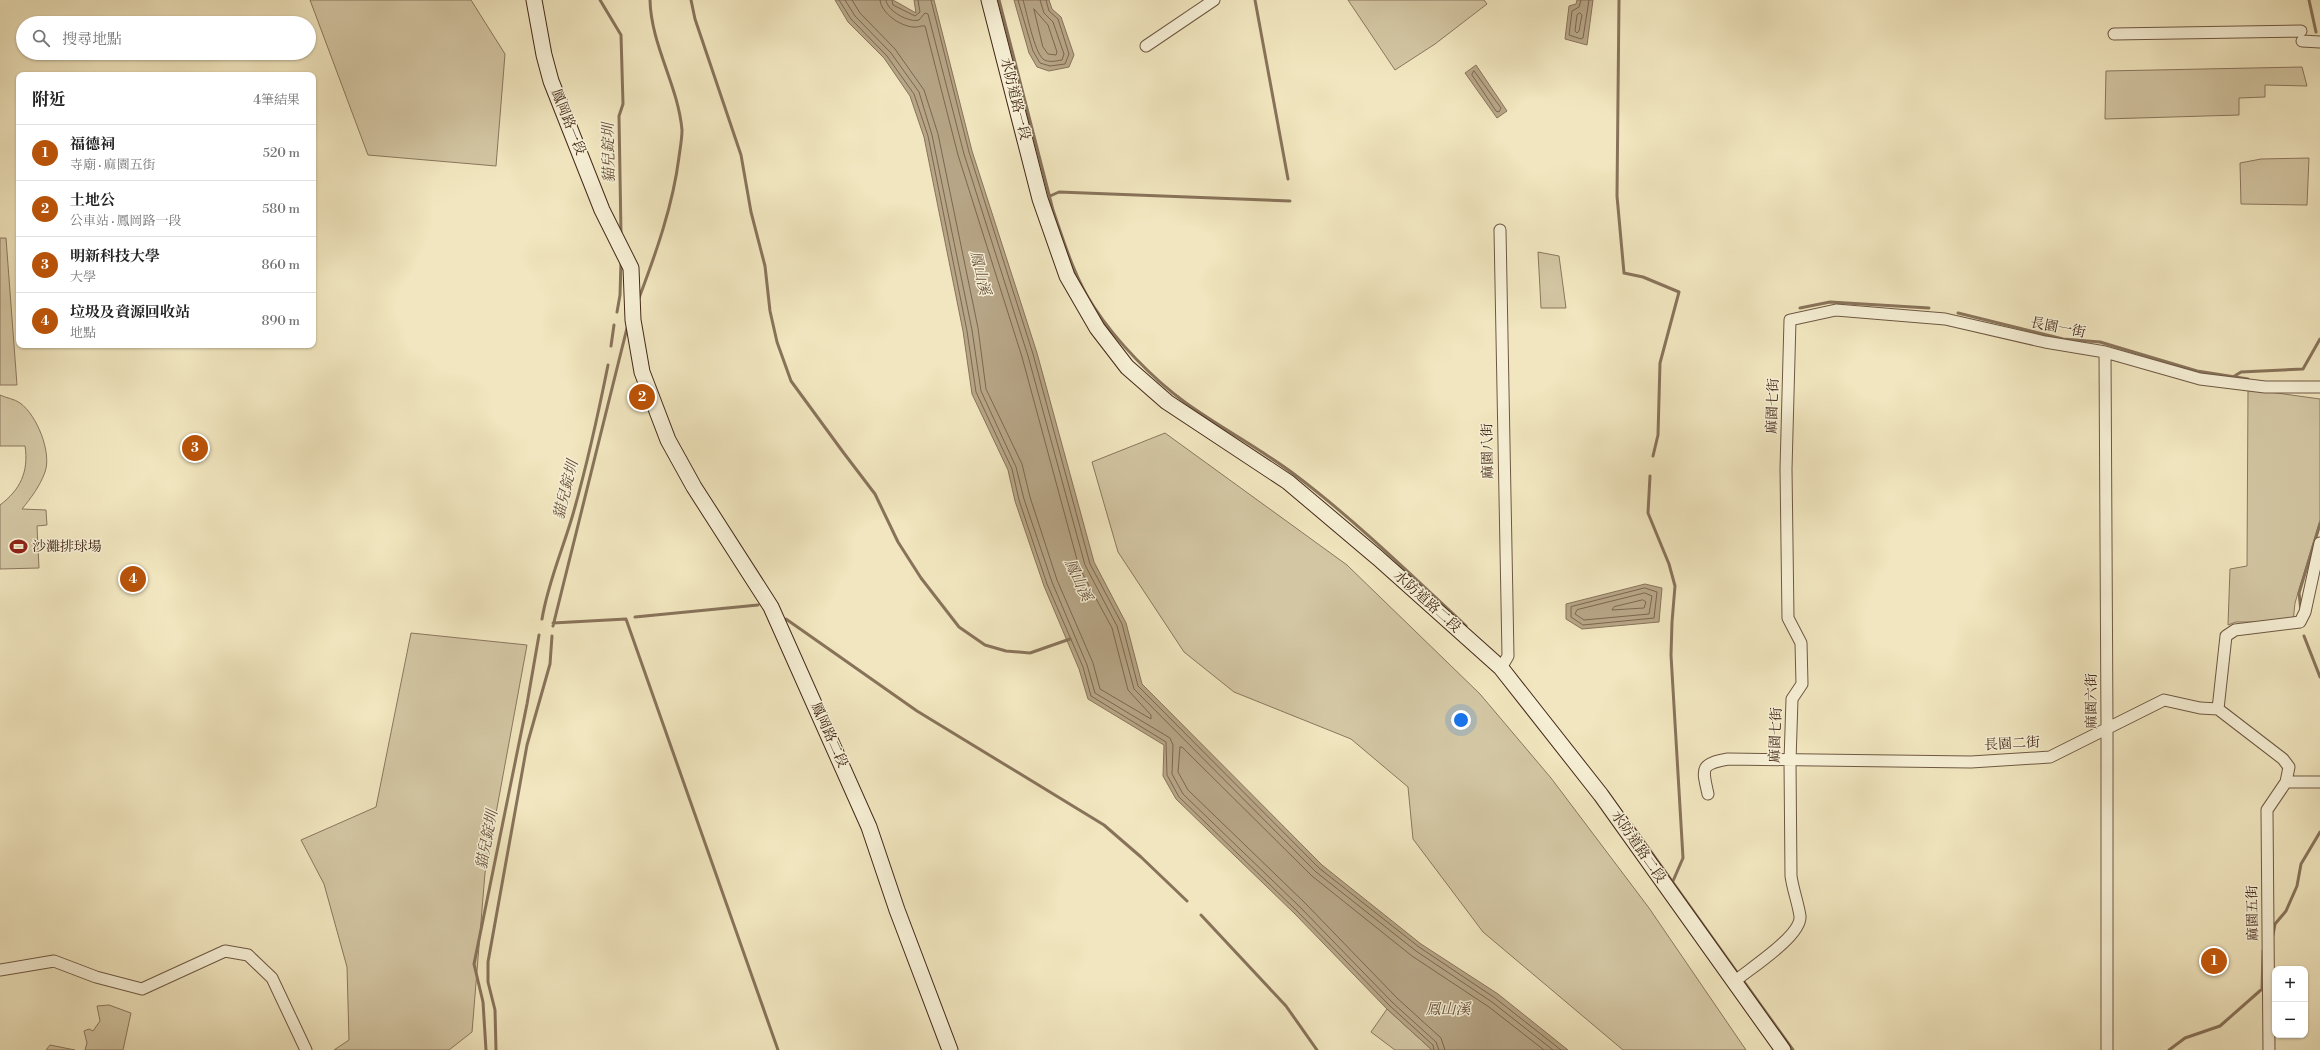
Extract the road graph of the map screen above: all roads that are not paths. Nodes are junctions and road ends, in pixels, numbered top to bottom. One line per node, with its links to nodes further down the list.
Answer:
1 (534, 0): 12 (street, 鳳岡路一段)
2 (989, 0): 7 (street, 水防道路一段)
3 (1214, 0): 6 (street)
4 (2114, 34): 5 (street)
5 (2320, 42)
6 (1146, 46)
7 (1040, 198): 14 (street, 水防道路二段)
8 (1500, 230): 14 (street, 麻園八街)
9 (1790, 320): 10 (street, 長園一街); 17 (street, 麻園七街)
10 (2105, 352): 11 (street, 長園一街); 16 (street, 麻園六街)
11 (2320, 387)
12 (668, 440): 24 (street, 鳳岡路二段)
13 (2320, 543): 15 (street)
14 (1505, 662): 22 (street, 水防道路二段)
15 (2218, 709): 16 (street, 長園二街); 18 (street)
16 (2108, 728): 17 (street, 長園二街); 26 (street, 麻園六街)
17 (1790, 761): 20 (street, 長園二街); 22 (street, 麻園七街)
18 (2286, 782): 19 (street); 27 (street, 麻園五街)
19 (2320, 782)
20 (1708, 794)
21 (0, 970): 23 (street)
22 (1739, 978): 25 (street, 水防道路二段)
23 (306, 1050)
24 (950, 1050)
25 (1783, 1050)
26 (2107, 1050)
27 (2269, 1050)

